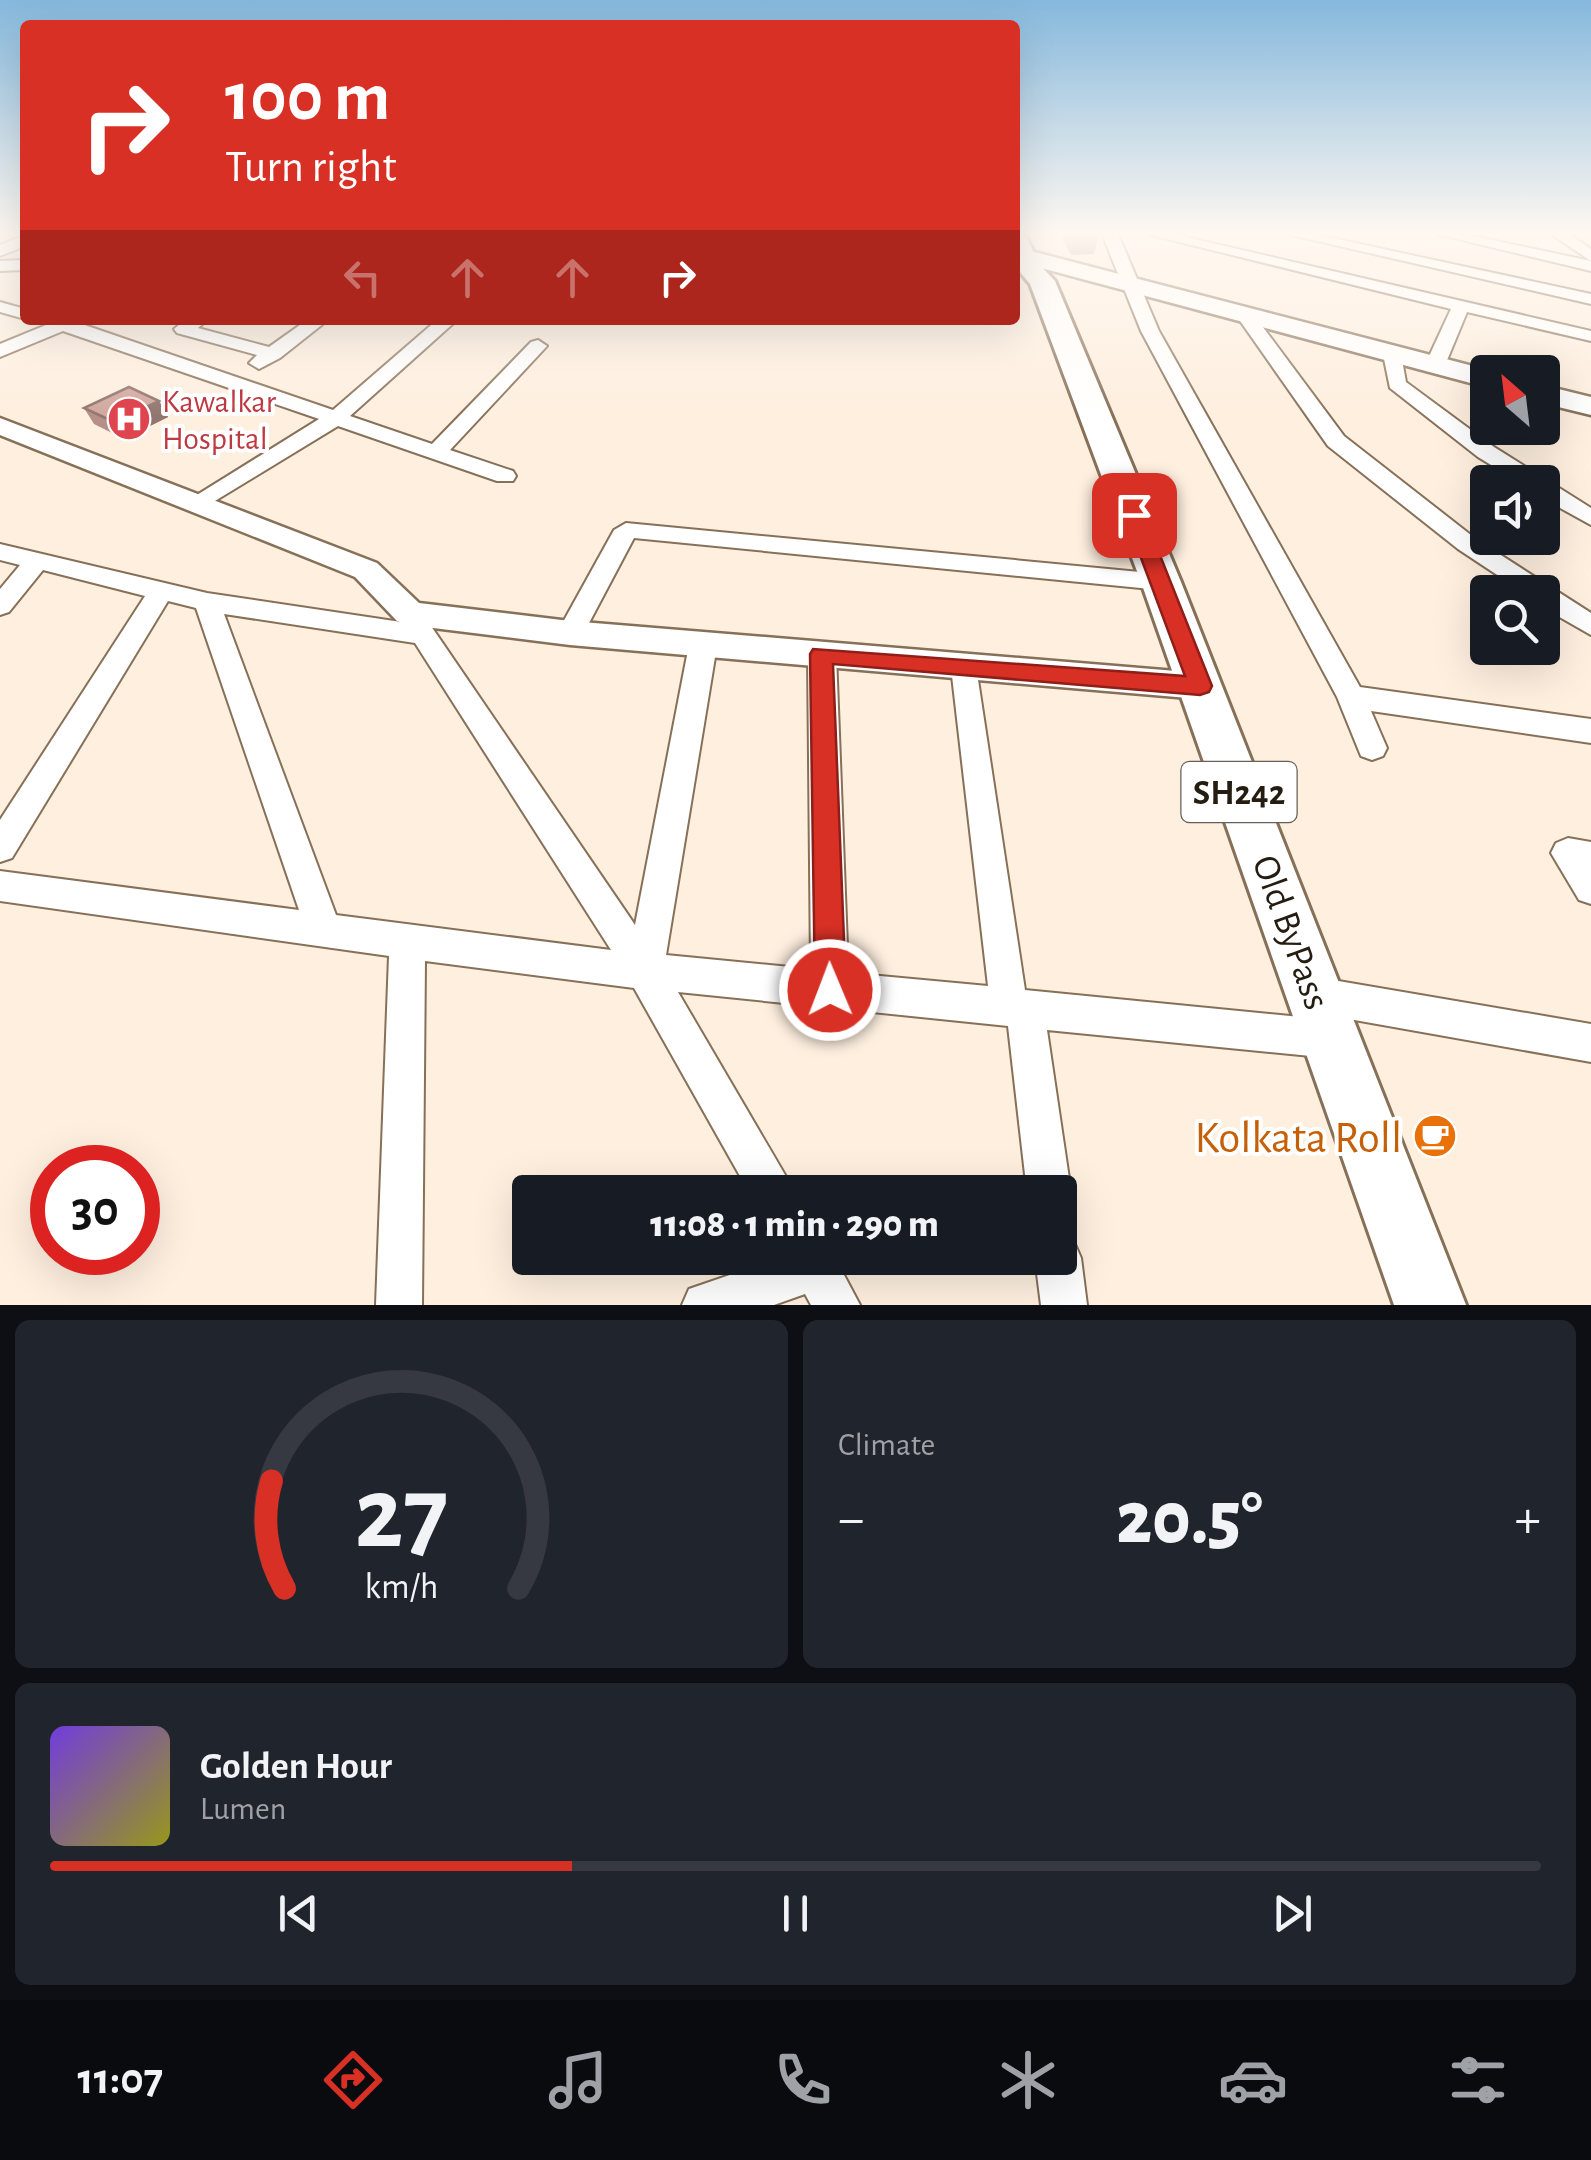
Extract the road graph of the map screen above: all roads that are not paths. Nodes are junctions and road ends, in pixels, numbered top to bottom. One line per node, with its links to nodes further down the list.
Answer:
1 (1045, 295): 33 (main road, Old ByPass / SH242)
2 (1134, 295): 45 (street)
3 (1169, 295): 6 (main road)
4 (1424, 295): 5 (street)
5 (1462, 304): 12 (street); 17 (street)
6 (1245, 315): 16 (main road); 32 (street)
7 (50, 325): 14 (street)
8 (65, 325): 19 (street)
9 (189, 325): 15 (street)
10 (312, 325): 15 (street)
11 (442, 325): 22 (street)
12 (1591, 336)
13 (538, 346): 24 (street)
14 (0, 351)
15 (273, 354): 19 (street)
16 (1392, 354): 17 (main road); 25 (street)
17 (1435, 365): 18 (main road)
18 (1470, 374)
19 (231, 382): 22 (street)
20 (1560, 398): 21 (main road)
21 (1591, 406)
22 (336, 418): 24 (street); 28 (street)
23 (0, 426): 28 (street)
24 (436, 452): 26 (street)
25 (1507, 465)
26 (505, 476)
27 (1560, 499): 29 (street)
28 (200, 504): 38 (street)
29 (1591, 518)
30 (0, 552): 31 (street)
31 (38, 561): 34 (street); 37 (street)
32 (1514, 575)
33 (1161, 582): 40 (street); 44 (main road, Old ByPass / SH242)
34 (162, 591): 35 (street); 48 (street)
35 (207, 602): 38 (street); 52 (street)
36 (1560, 605): 39 (street)
37 (0, 606)
38 (417, 624): 40 (street); 54 (street)
39 (1591, 626)
40 (570, 633): 41 (street)
41 (702, 644): 42 (street); 54 (street)
42 (822, 654): 43 (street); 55 (street)
43 (965, 666): 44 (street); 56 (street)
44 (1200, 686): 57 (main road, Old ByPass / SH242)
45 (1350, 697): 46 (street); 47 (street)
46 (1591, 731)
47 (1372, 748)
48 (0, 848)
49 (1591, 857): 51 (street)
50 (0, 886): 52 (street)
51 (1591, 889)
52 (324, 930): 53 (street)
53 (407, 942): 54 (street); 63 (street)
54 (645, 971): 55 (street); 59 (street)
55 (830, 990): 56 (street)
56 (1017, 1008): 57 (street); 60 (street)
57 (1323, 1017): 58 (street); 66 (main road, Old ByPass / SH242)
58 (1591, 1042)
59 (762, 1175)
60 (1046, 1175)
61 (1060, 1275): 65 (street)
62 (821, 1277): 64 (street)
63 (399, 1305)
64 (706, 1305)
65 (1064, 1305)
66 (1430, 1305)

